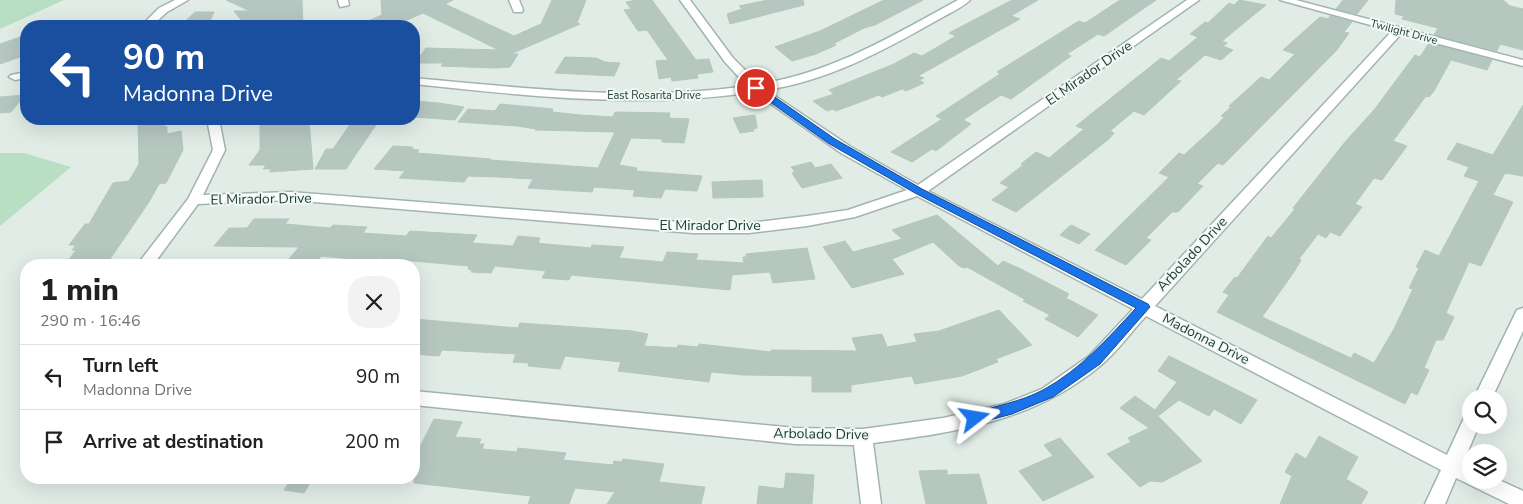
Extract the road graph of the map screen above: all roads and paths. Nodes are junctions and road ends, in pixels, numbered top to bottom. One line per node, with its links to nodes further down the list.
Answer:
1 (183, 0): 8 (street)
2 (514, 0): 7 (street)
3 (965, 0): 12 (street, East Rosarita Drive)
4 (1194, 0): 14 (street, El Mirador Drive)
5 (1284, 0): 9 (street, Twilight Drive)
6 (690, 1): 12 (street, Madonna Drive)
7 (518, 10)
8 (152, 20)
9 (1398, 30): 10 (street, Twilight Drive); 17 (street, Arbolado Drive)
10 (1523, 63)
11 (420, 81): 12 (street, East Rosarita Drive)
12 (756, 88): 14 (street, Madonna Drive)
13 (214, 125): 15 (street)
14 (918, 191): 15 (street, El Mirador Drive); 17 (street, Madonna Drive)
15 (194, 200): 16 (street)
16 (150, 259)
17 (1144, 307): 22 (street, Arbolado Drive); 23 (street, Madonna Drive)
18 (1522, 318): 19 (street)
19 (1487, 389)
20 (420, 399): 22 (street, Arbolado Drive)
21 (1466, 434): 23 (street)
22 (863, 437): 27 (street)
23 (1451, 466): 24 (street, Madonna Drive); 28 (street)
24 (1462, 472)
25 (1498, 489): 26 (street)
26 (1523, 501)
27 (870, 504)
28 (1435, 504)

